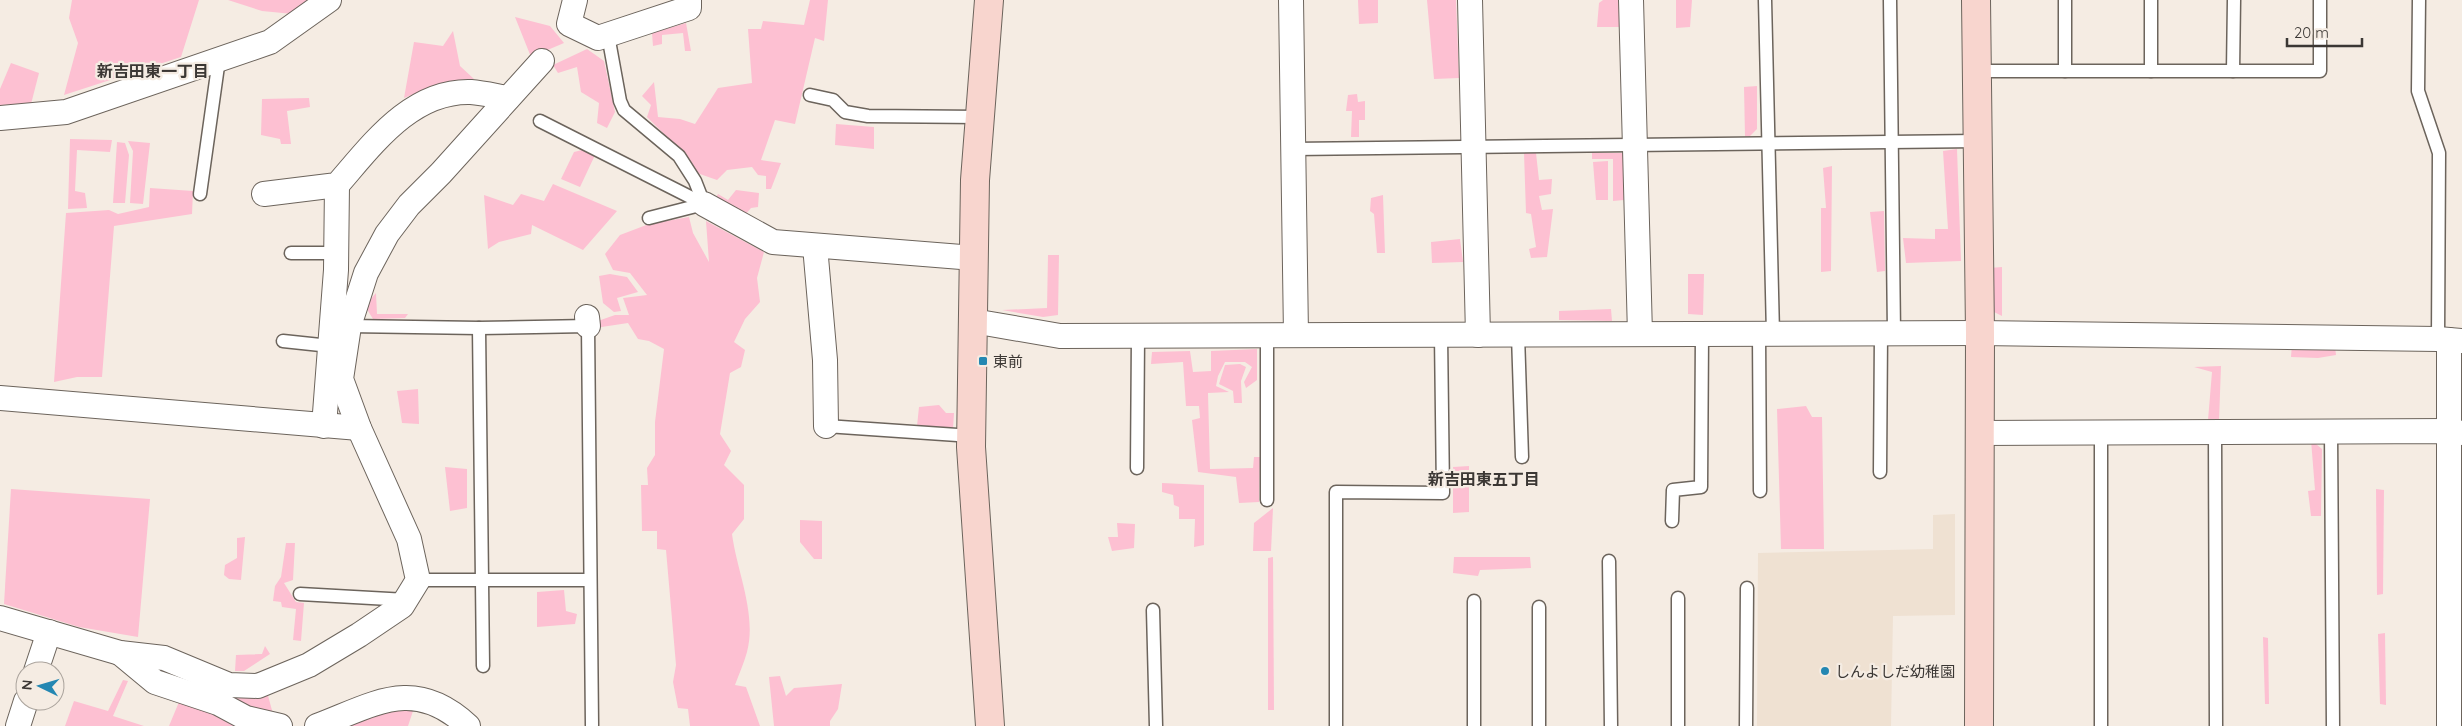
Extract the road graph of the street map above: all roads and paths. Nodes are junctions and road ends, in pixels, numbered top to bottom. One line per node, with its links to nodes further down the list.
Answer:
1 (329, 0): 17 (street)
2 (575, 0): 16 (street)
3 (689, 0): 16 (street)
4 (989, 0): 25 (street)
5 (1291, 0): 33 (street)
6 (1470, 0): 32 (street)
7 (1631, 0): 31 (street)
8 (1765, 0): 30 (lane)
9 (1890, 0): 29 (lane)
10 (1976, 0): 19 (street)
11 (2064, 0): 20 (lane)
12 (2151, 0): 21 (lane)
13 (2234, 0): 22 (lane)
14 (2320, 0): 22 (lane)
15 (2420, 0): 57 (lane)
16 (598, 39): 37 (lane)
17 (220, 59): 26 (street); 35 (lane)
18 (542, 60): 24 (street)
19 (1976, 71): 20 (lane); 28 (street)
20 (2065, 71): 21 (lane)
21 (2151, 71): 22 (lane)
22 (2233, 71)
23 (810, 95): 25 (lane)
24 (508, 98): 34 (street); 44 (street)
25 (980, 117): 42 (street)
26 (0, 118)
27 (540, 121): 37 (lane)
28 (1978, 141): 29 (lane); 47 (street)
29 (1892, 142): 30 (lane); 46 (lane)
30 (1769, 144): 31 (lane); 51 (lane)
31 (1635, 145): 32 (lane); 49 (street)
32 (1474, 147): 33 (lane); 55 (street)
33 (1293, 149): 53 (street)
34 (337, 185): 36 (street); 41 (street)
35 (200, 194)
36 (264, 194)
37 (704, 204): 38 (lane); 39 (street)
38 (649, 218)
39 (815, 246): 42 (street); 62 (street)
40 (291, 252): 41 (lane)
41 (336, 253): 59 (street)
42 (974, 258): 43 (street)
43 (973, 321): 56 (street); 69 (street)
44 (349, 326): 45 (lane); 63 (street)
45 (479, 328): 77 (lane); 78 (lane)
46 (1888, 333): 47 (street); 51 (street); 72 (lane)
47 (1980, 333): 57 (street); 65 (street)
48 (1518, 334): 49 (street); 55 (street); 70 (lane)
49 (1640, 334): 50 (street)
50 (1702, 334): 51 (street); 75 (lane)
51 (1766, 334): 73 (lane)
52 (1267, 335): 53 (street); 56 (street); 74 (lane)
53 (1296, 335): 54 (street)
54 (1441, 335): 55 (street); 99 (lane)
55 (1478, 335)
56 (1138, 336): 71 (lane)
57 (2450, 340): 68 (street)
58 (283, 341): 59 (lane)
59 (330, 346): 61 (street)
60 (0, 398): 61 (street)
61 (324, 426): 63 (street)
62 (826, 426): 69 (lane)
63 (359, 428): 80 (street)
64 (2331, 431): 67 (street); 68 (street); 108 (lane)
65 (1979, 432): 66 (street); 105 (street)
66 (2100, 432): 67 (street); 106 (lane)
67 (2215, 432): 107 (lane)
68 (2456, 432): 109 (street)
69 (972, 436): 97 (street)
70 (1522, 457)
71 (1137, 468)
72 (1880, 472)
73 (1760, 490)
74 (1267, 500)
75 (1672, 521)
76 (1609, 561): 102 (lane)
77 (589, 580): 78 (lane); 93 (lane)
78 (482, 581): 80 (lane); 90 (lane)
79 (1747, 588): 104 (lane)
80 (413, 590): 81 (lane); 88 (street)
81 (300, 594)
82 (1678, 598): 103 (lane)
83 (1474, 601): 100 (lane)
84 (1539, 607): 101 (lane)
85 (1153, 610): 98 (lane)
86 (0, 618): 87 (street)
87 (49, 632): 88 (street); 89 (street)
88 (120, 653): 95 (street)
89 (39, 661)
90 (483, 666)
91 (23, 711): 94 (street)
92 (477, 724): 96 (street)
93 (592, 725)
94 (18, 726)
95 (280, 726)
96 (317, 726)
97 (990, 726)
98 (1156, 726)
99 (1336, 726)
100 (1474, 726)
101 (1539, 726)
102 (1611, 726)
103 (1678, 726)
104 (1746, 726)
105 (1979, 726)
106 (2101, 726)
107 (2216, 726)
108 (2333, 726)
109 (2450, 726)

